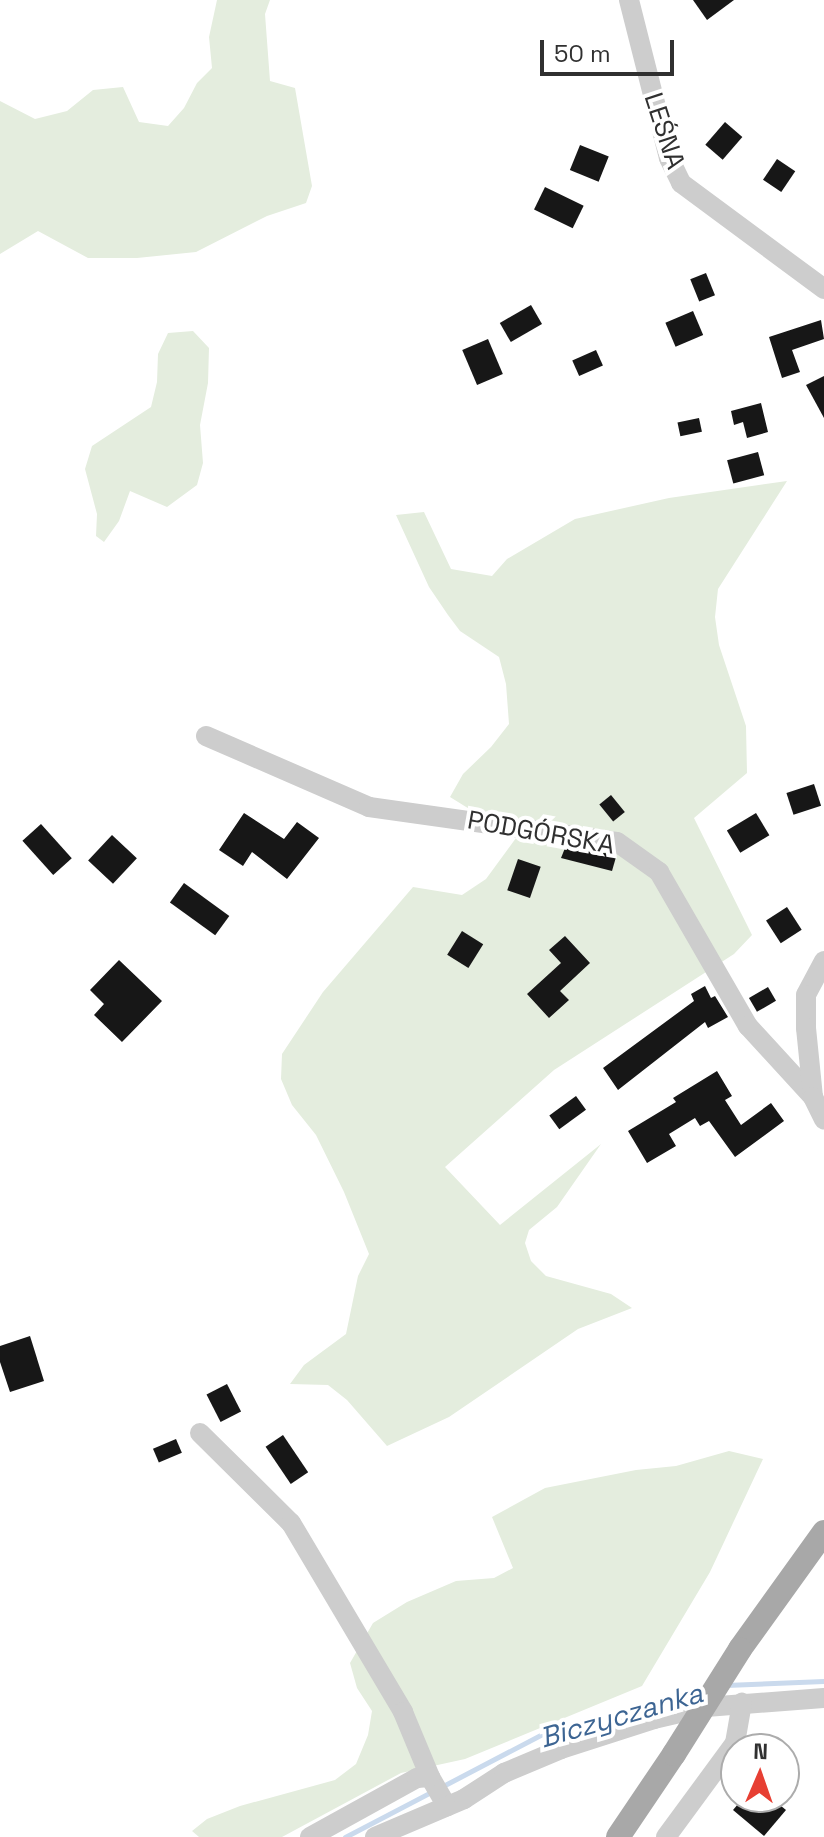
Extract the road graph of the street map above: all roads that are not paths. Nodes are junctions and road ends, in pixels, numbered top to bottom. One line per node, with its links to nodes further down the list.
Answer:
1 (629, 0): 2 (street, LEŚNA)
2 (824, 289)
3 (206, 736): 5 (street, PODGÓRSKA)
4 (824, 961): 5 (street)
5 (813, 1097): 6 (street)
6 (824, 1120)
7 (200, 1433): 11 (street)
8 (824, 1532): 16 (main road, bridge)
9 (824, 1698): 10 (street)
10 (742, 1703): 12 (street); 17 (street)
11 (430, 1777): 12 (street); 14 (street)
12 (445, 1804): 13 (street)
13 (425, 1827): 15 (street)
14 (310, 1837)
15 (375, 1837)
16 (618, 1837)
17 (666, 1837)

